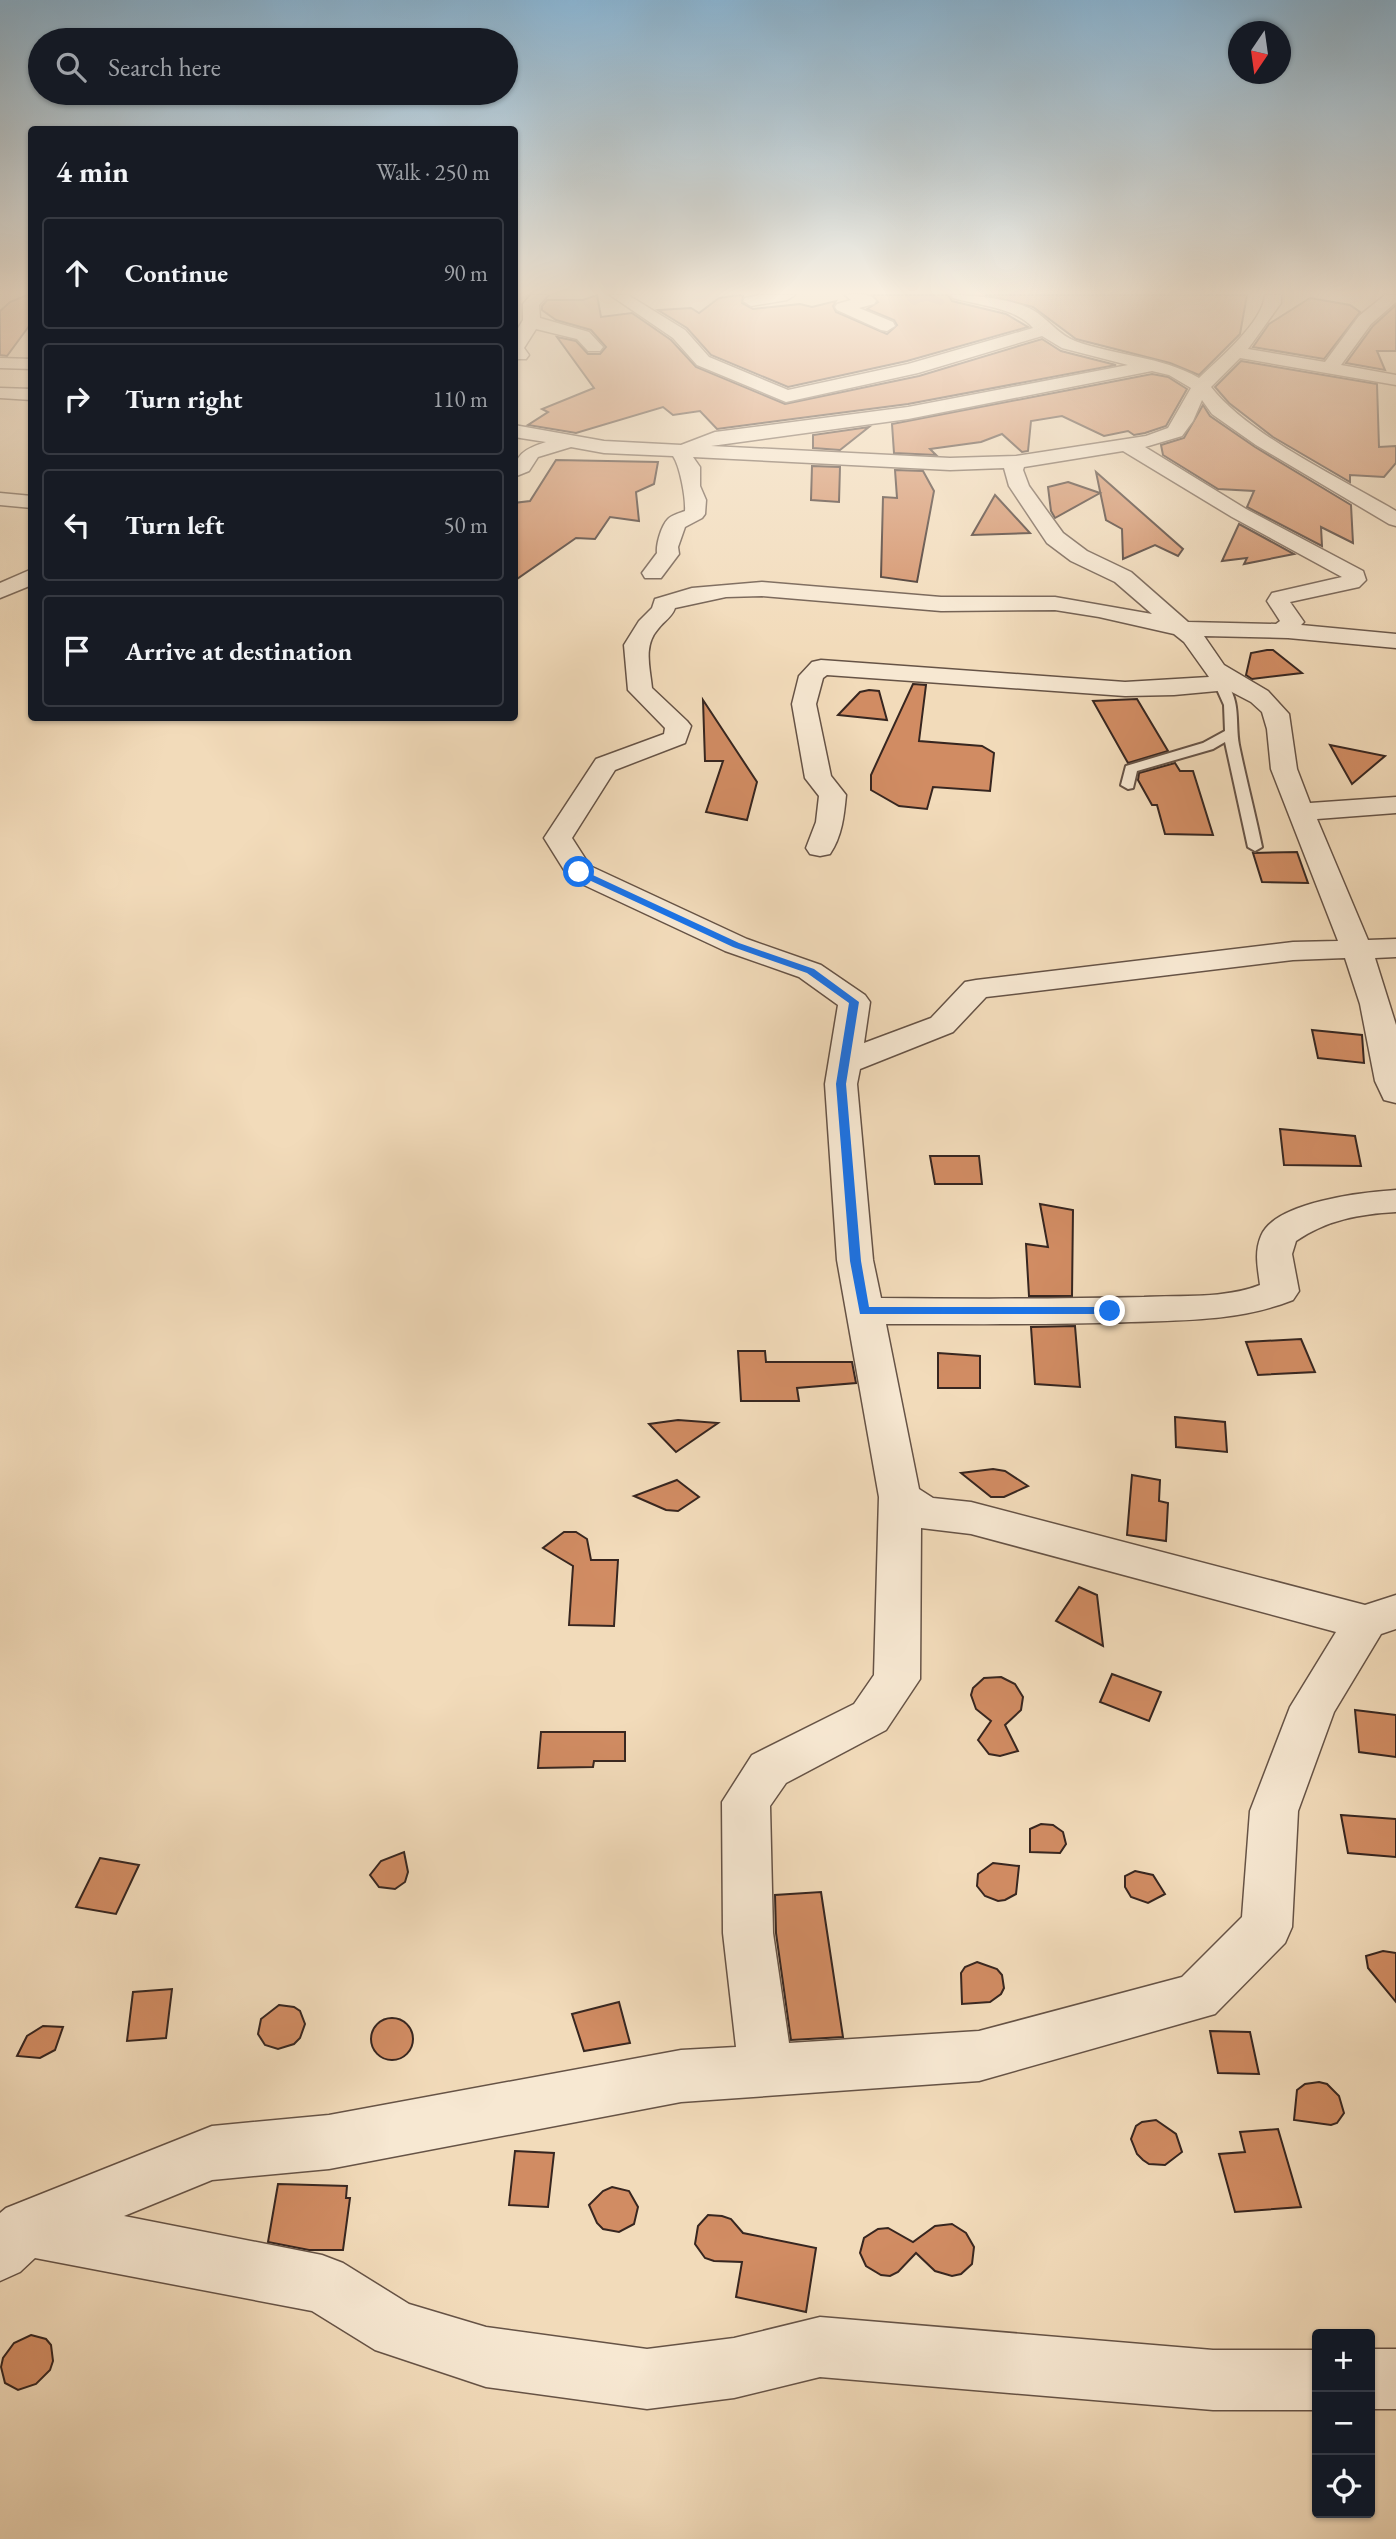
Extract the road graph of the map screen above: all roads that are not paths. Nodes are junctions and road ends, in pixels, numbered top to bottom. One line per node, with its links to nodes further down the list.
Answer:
1 (903, 413): 4 (street)
2 (1186, 413): 7 (street)
3 (1224, 413): 14 (street)
4 (848, 419): 8 (street); 9 (street)
5 (518, 432): 6 (street)
6 (572, 441): 8 (street); 11 (street)
7 (1127, 445): 10 (street); 19 (street)
8 (680, 452): 9 (street); 17 (street)
9 (895, 462): 10 (street)
10 (1016, 462): 18 (street)
11 (518, 469)
12 (0, 499): 13 (street)
13 (28, 502)
14 (1396, 520)
15 (28, 578): 16 (street)
16 (0, 591)
17 (746, 591): 18 (street); 30 (street)
18 (1182, 629): 19 (street); 21 (street)
19 (1282, 631): 20 (street)
20 (1396, 641)
21 (1226, 684): 22 (lane); 25 (street); 27 (street)
22 (1231, 733): 23 (lane); 26 (lane)
23 (1128, 785)
24 (1396, 805): 25 (street)
25 (1300, 812): 28 (street)
26 (1255, 847)
27 (820, 848)
28 (1357, 948): 29 (street); 30 (street); 31 (street)
29 (1396, 948)
30 (845, 1064): 33 (street)
31 (1396, 1093)
32 (1396, 1202): 33 (street)
33 (864, 1311): 34 (street)
34 (900, 1497): 35 (street); 36 (street)
35 (1380, 1617): 36 (street)
36 (766, 2070): 37 (street)
37 (9, 2236): 40 (street)
38 (1375, 2379): 39 (street)
39 (1396, 2379)
40 (1312, 2380)

